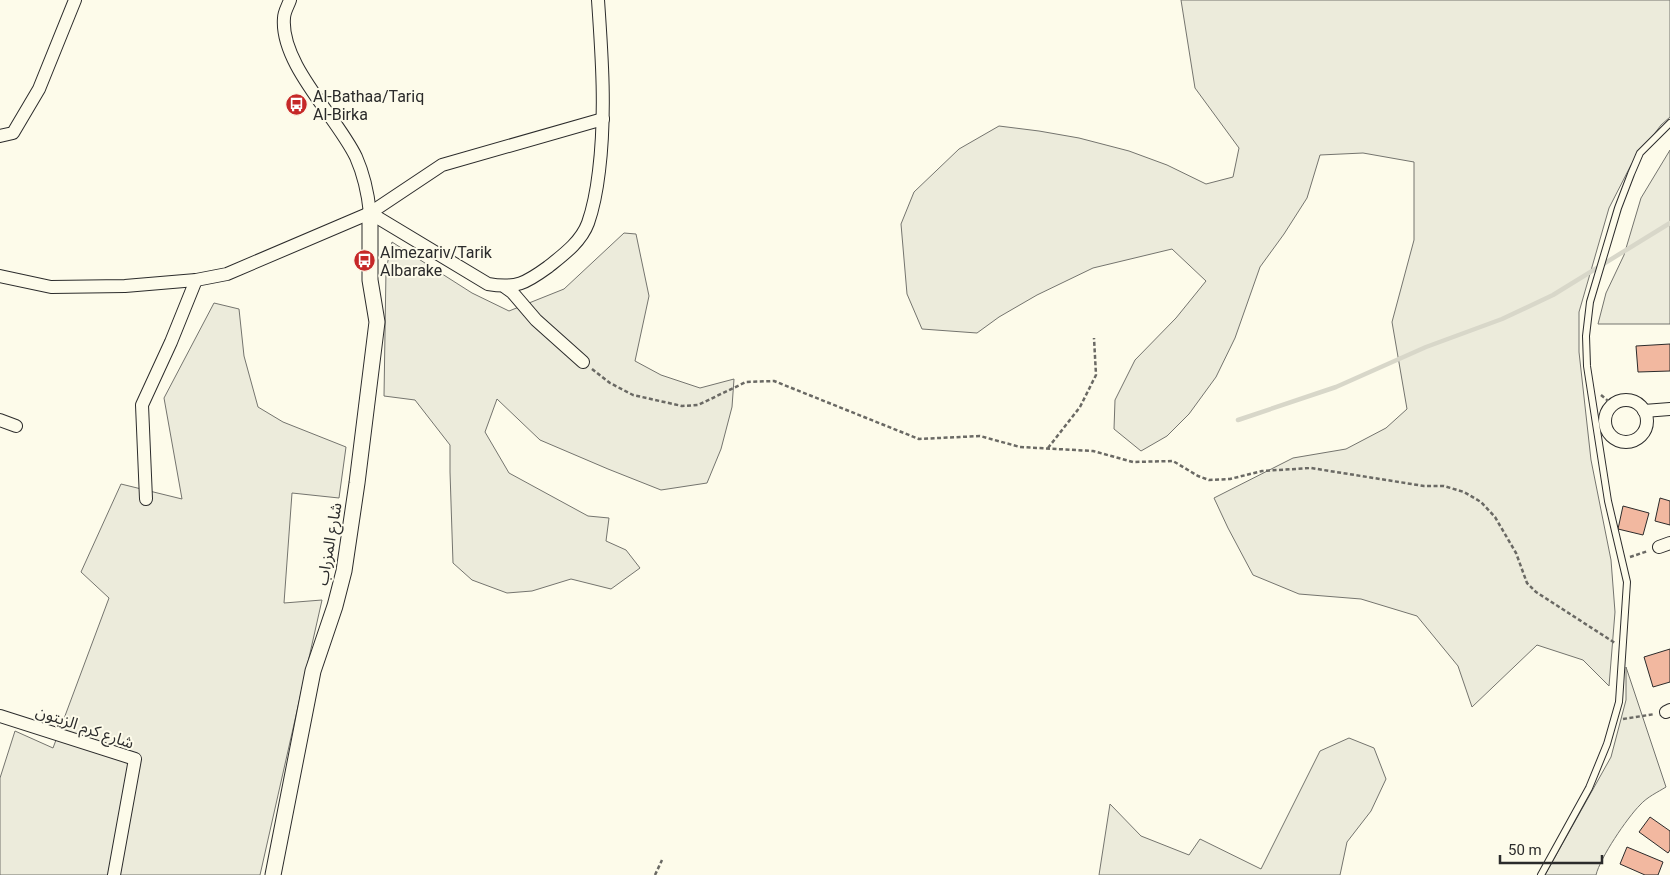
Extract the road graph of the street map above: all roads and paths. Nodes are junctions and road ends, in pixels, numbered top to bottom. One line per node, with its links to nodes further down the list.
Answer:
1 (74, 0): 6 (street)
2 (290, 0): 7 (street)
3 (598, 0): 4 (street)
4 (603, 119): 7 (street); 10 (street)
5 (1670, 123): 20 (lane)
6 (0, 136)
7 (370, 213): 9 (street); 10 (street); 27 (street, شارع المزراب)
8 (0, 276): 9 (street)
9 (196, 280): 18 (street)
10 (505, 287): 12 (street)
11 (1094, 338): 17 (path)
12 (583, 362): 17 (path)
13 (1670, 408): 14 (street)
14 (1644, 411)
15 (0, 420): 16 (street)
16 (16, 426)
17 (1048, 448): 21 (path)
18 (146, 499)
19 (1665, 545): 20 (path)
20 (1621, 559): 21 (lane)
21 (1622, 648): 24 (lane)
22 (1668, 711): 24 (path)
23 (0, 716): 26 (street, شارع كرم الزيتون)
24 (1614, 720): 29 (lane)
25 (662, 860): 28 (path)
26 (114, 875)
27 (274, 875)
28 (655, 875)
29 (1540, 875)

